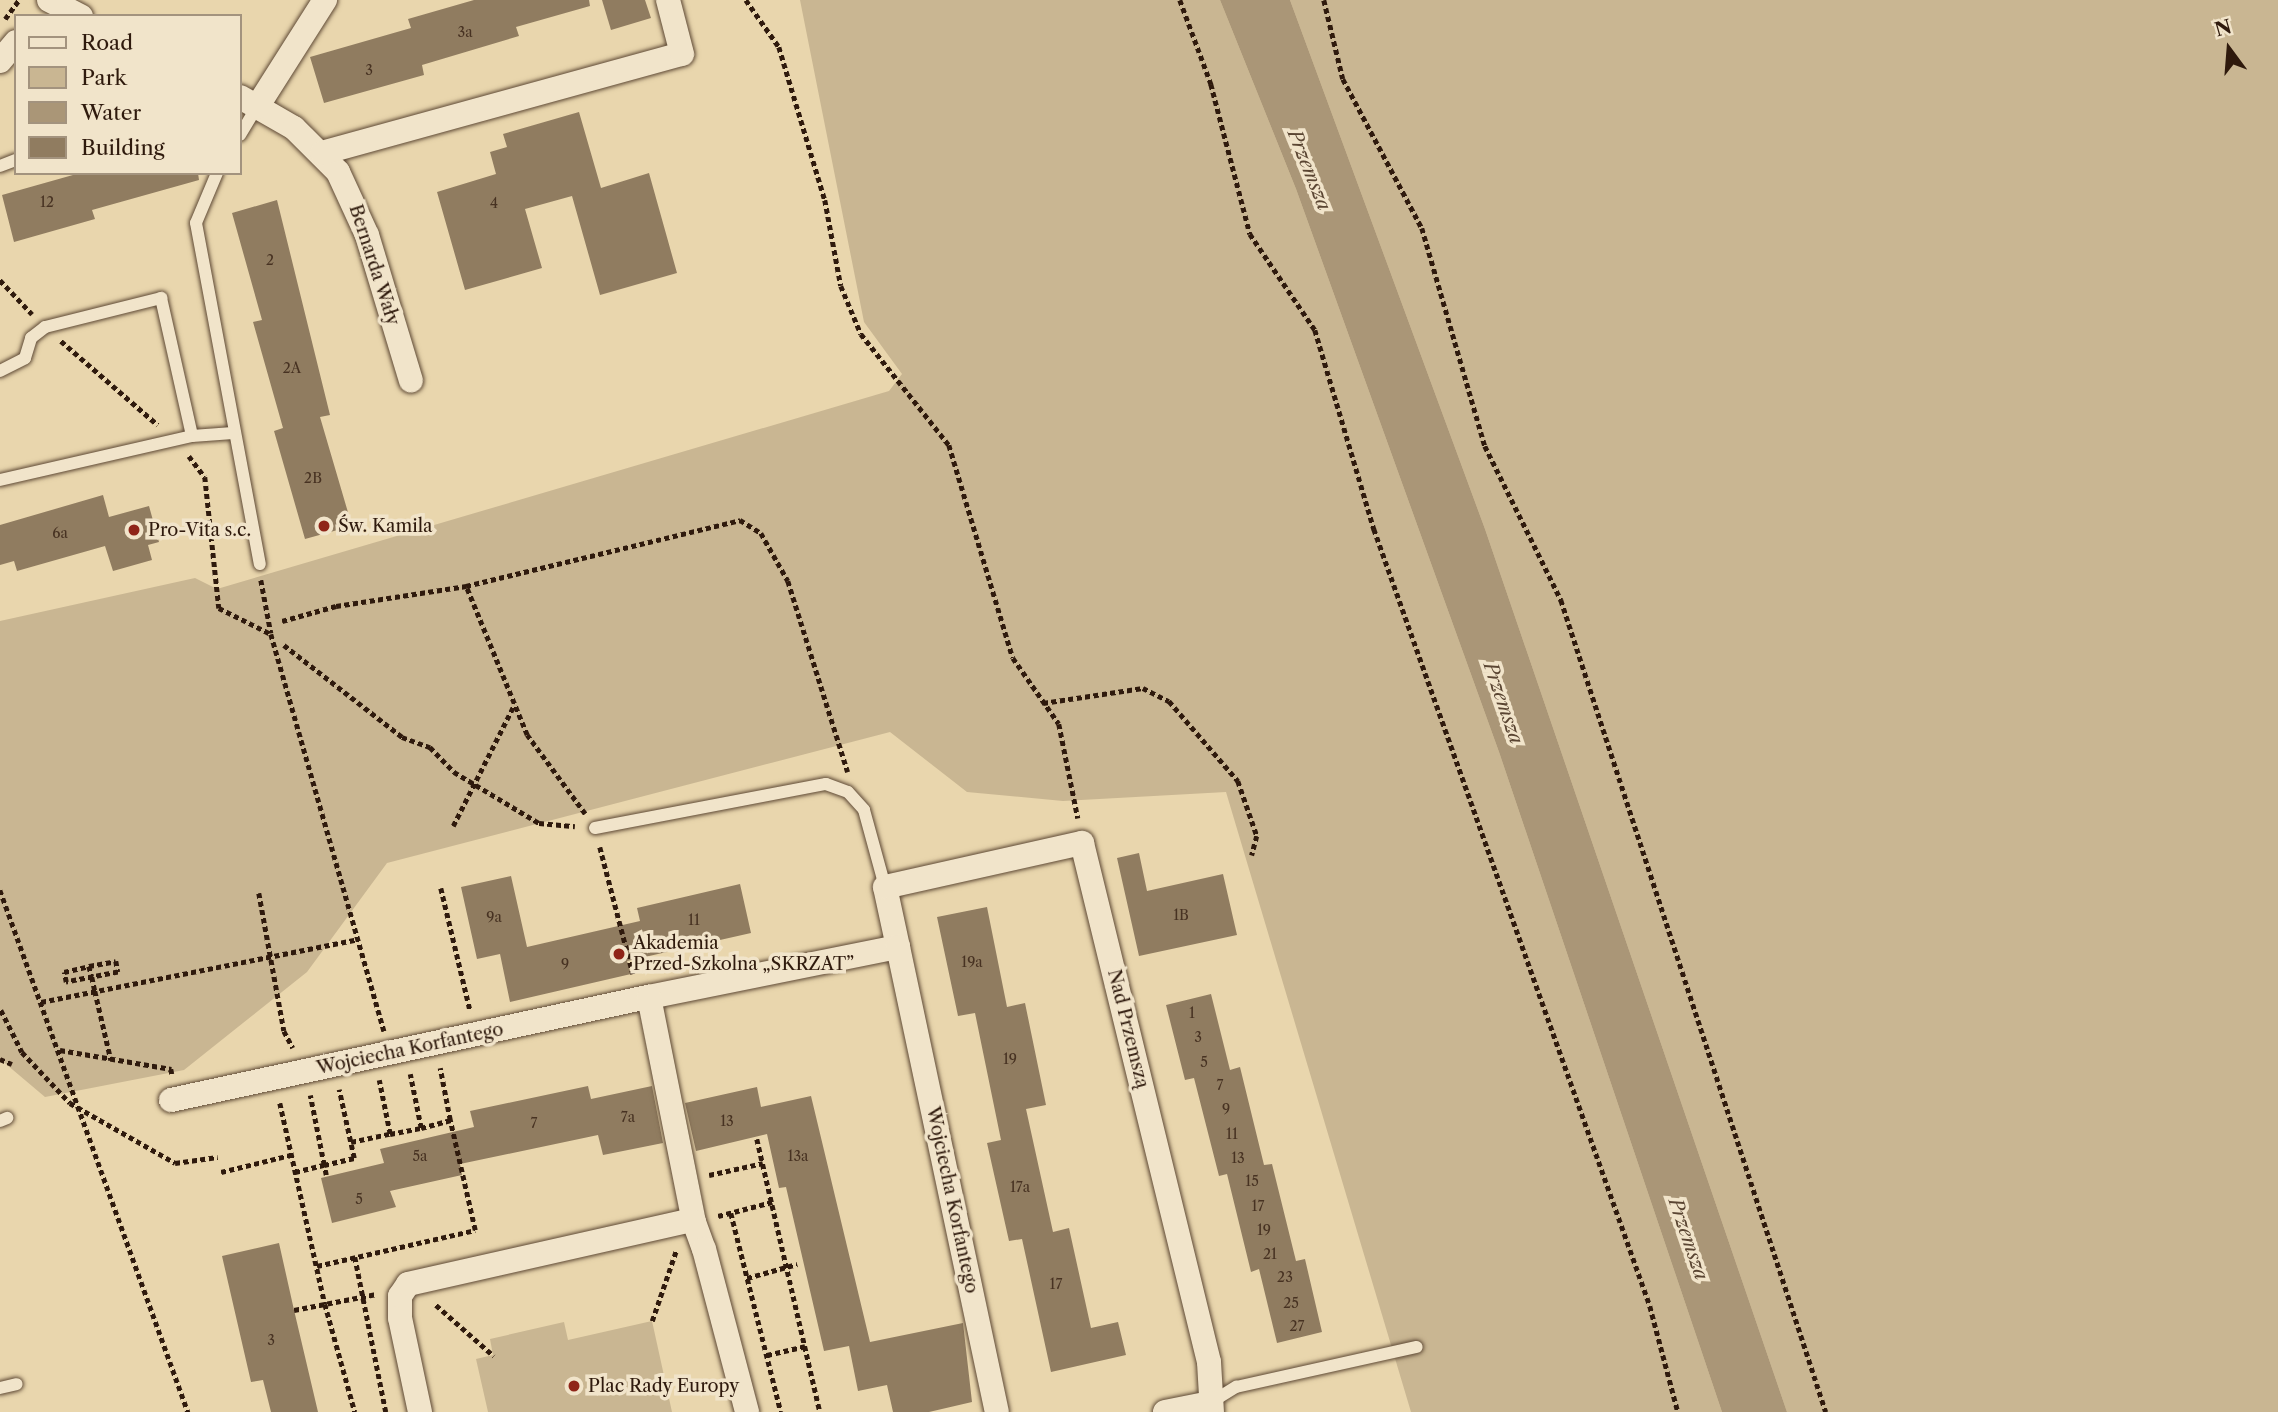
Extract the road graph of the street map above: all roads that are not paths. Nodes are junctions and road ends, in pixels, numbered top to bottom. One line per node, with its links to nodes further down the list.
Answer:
1 (47, 0): 4 (street); 5 (street)
2 (322, 0): 8 (street)
3 (668, 0): 10 (street)
4 (36, 14)
5 (76, 14)
6 (14, 44): 7 (street)
7 (0, 61)
8 (248, 102): 9 (lane); 10 (street, Bernarda Wały)
9 (242, 127)
10 (322, 153): 13 (street, Bernarda Wały)
11 (216, 175): 14 (lane)
12 (0, 371): 15 (lane)
13 (411, 381)
14 (233, 433): 15 (lane); 17 (lane)
15 (192, 436): 16 (lane)
16 (0, 480)
17 (260, 564)
18 (595, 828): 19 (lane)
19 (885, 887): 20 (street, Wojciecha Korfantego); 27 (street, Nad Przemszą)
20 (898, 947): 21 (street, Wojciecha Korfantego); 30 (street, Wojciecha Korfantego)
21 (644, 997): 22 (street, Wojciecha Korfantego); 23 (street)
22 (171, 1100)
23 (690, 1222): 28 (street); 29 (street)
24 (1417, 1347): 27 (lane)
25 (17, 1384): 26 (lane)
26 (0, 1388)
27 (1211, 1407): 31 (street)
28 (420, 1412)
29 (747, 1412)
30 (997, 1412)
31 (1165, 1412)

